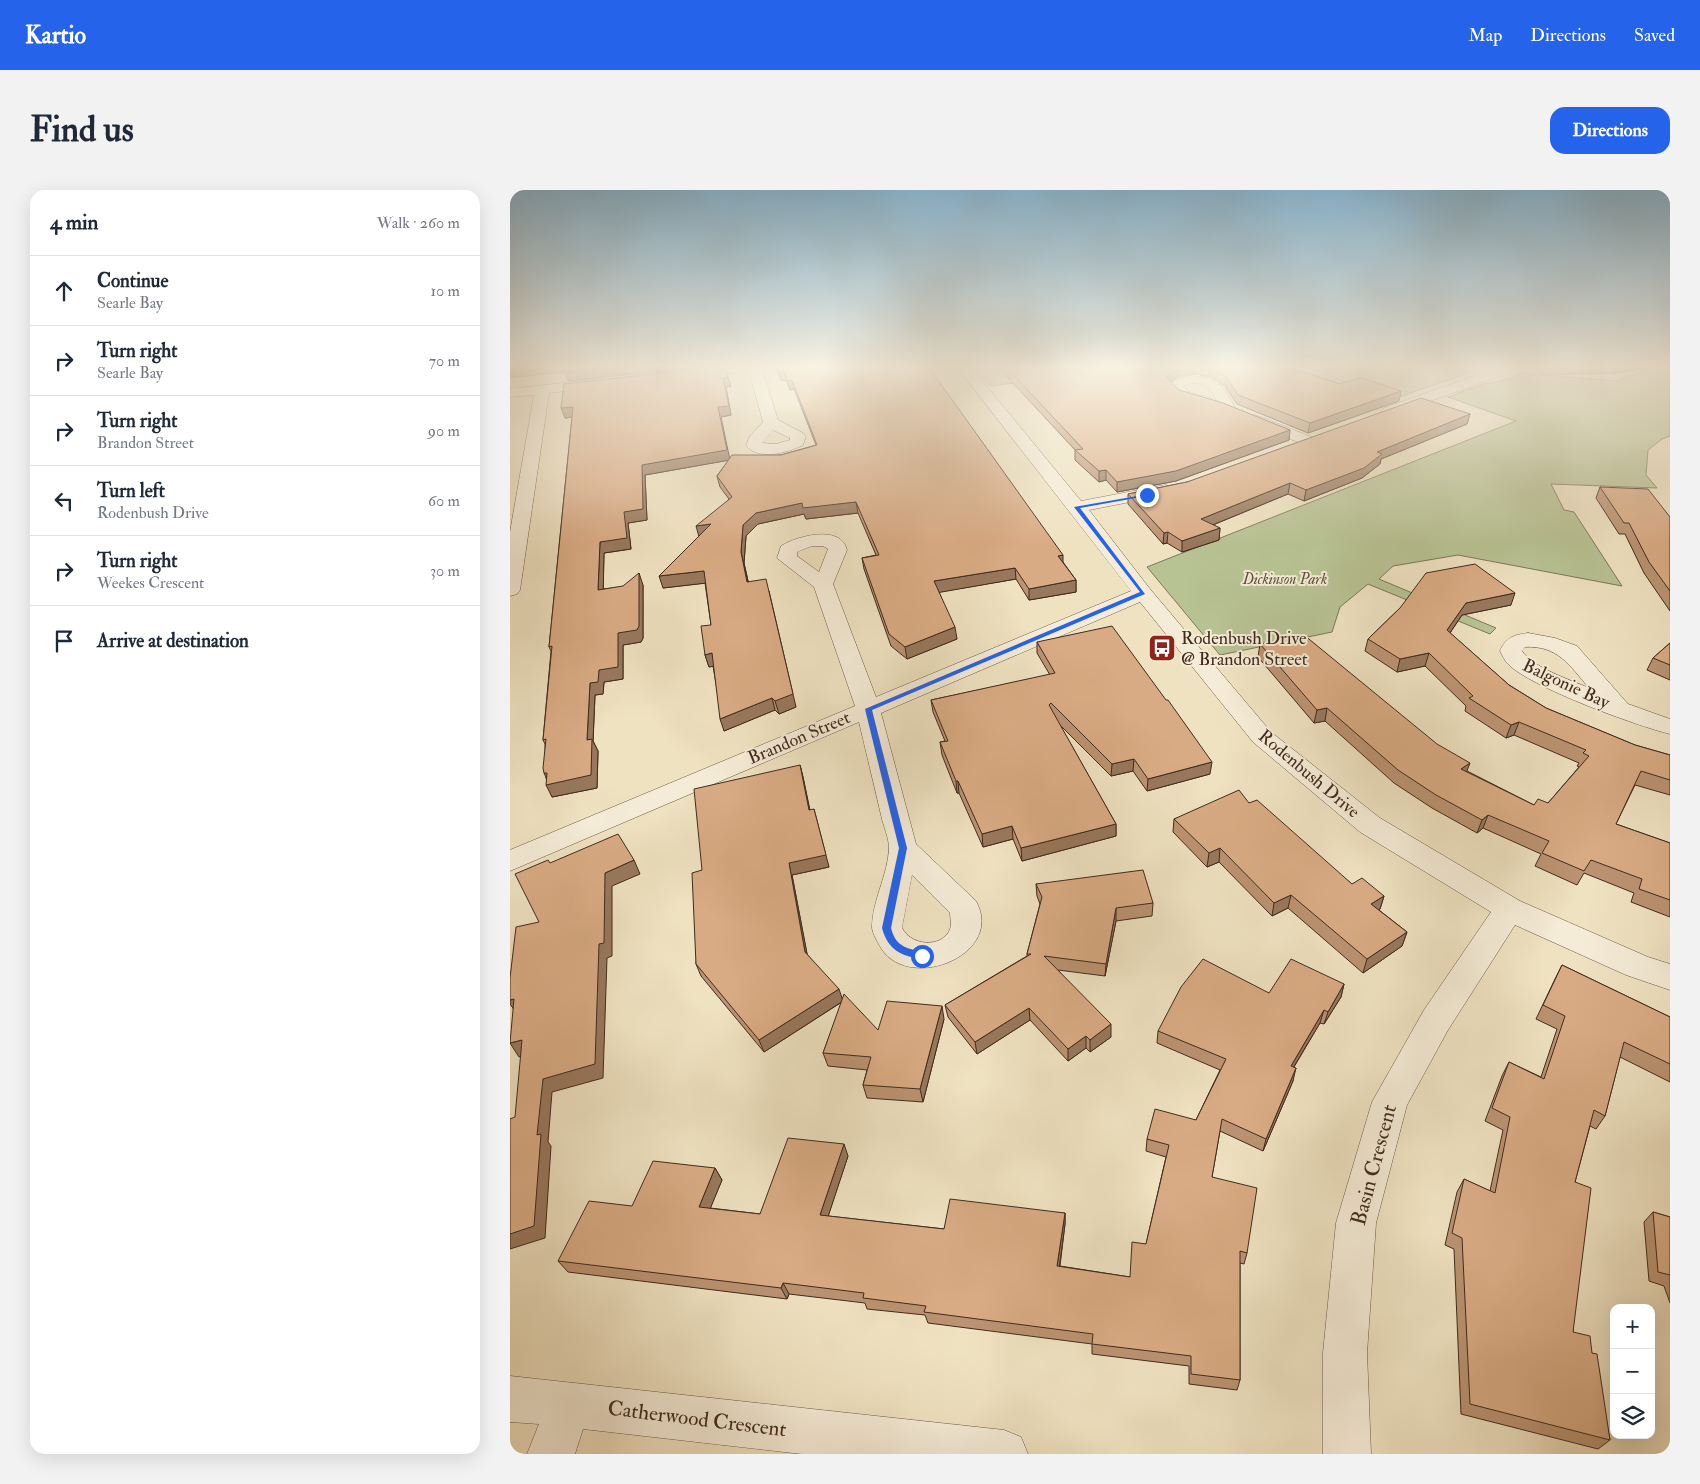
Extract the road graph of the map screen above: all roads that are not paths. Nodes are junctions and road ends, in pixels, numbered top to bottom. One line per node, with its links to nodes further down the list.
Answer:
1 (536, 425): 10 (street)
2 (1011, 425): 8 (street, Rodenbush Drive)
3 (1269, 425): 5 (street)
4 (1324, 433): 5 (street)
5 (1306, 440): 6 (street)
6 (1288, 446)
7 (1180, 487): 8 (street)
8 (1077, 507): 11 (street, Rodenbush Drive)
9 (823, 584): 12 (street)
10 (510, 590)
11 (1143, 593): 12 (street, Brandon Street); 17 (street, Rodenbush Drive)
12 (868, 709): 15 (street); 16 (street, Brandon Street)
13 (1621, 710): 14 (street, Balgonie Bay)
14 (1670, 727)
15 (903, 848)
16 (510, 861)
17 (1509, 909): 18 (street, Rodenbush Drive); 23 (street, Basin Crescent)
18 (1670, 977)
19 (510, 1400): 20 (street, Catherwood Crescent)
20 (569, 1404): 21 (street); 22 (street, Catherwood Crescent)
21 (551, 1454)
22 (1004, 1454)
23 (1347, 1454)

